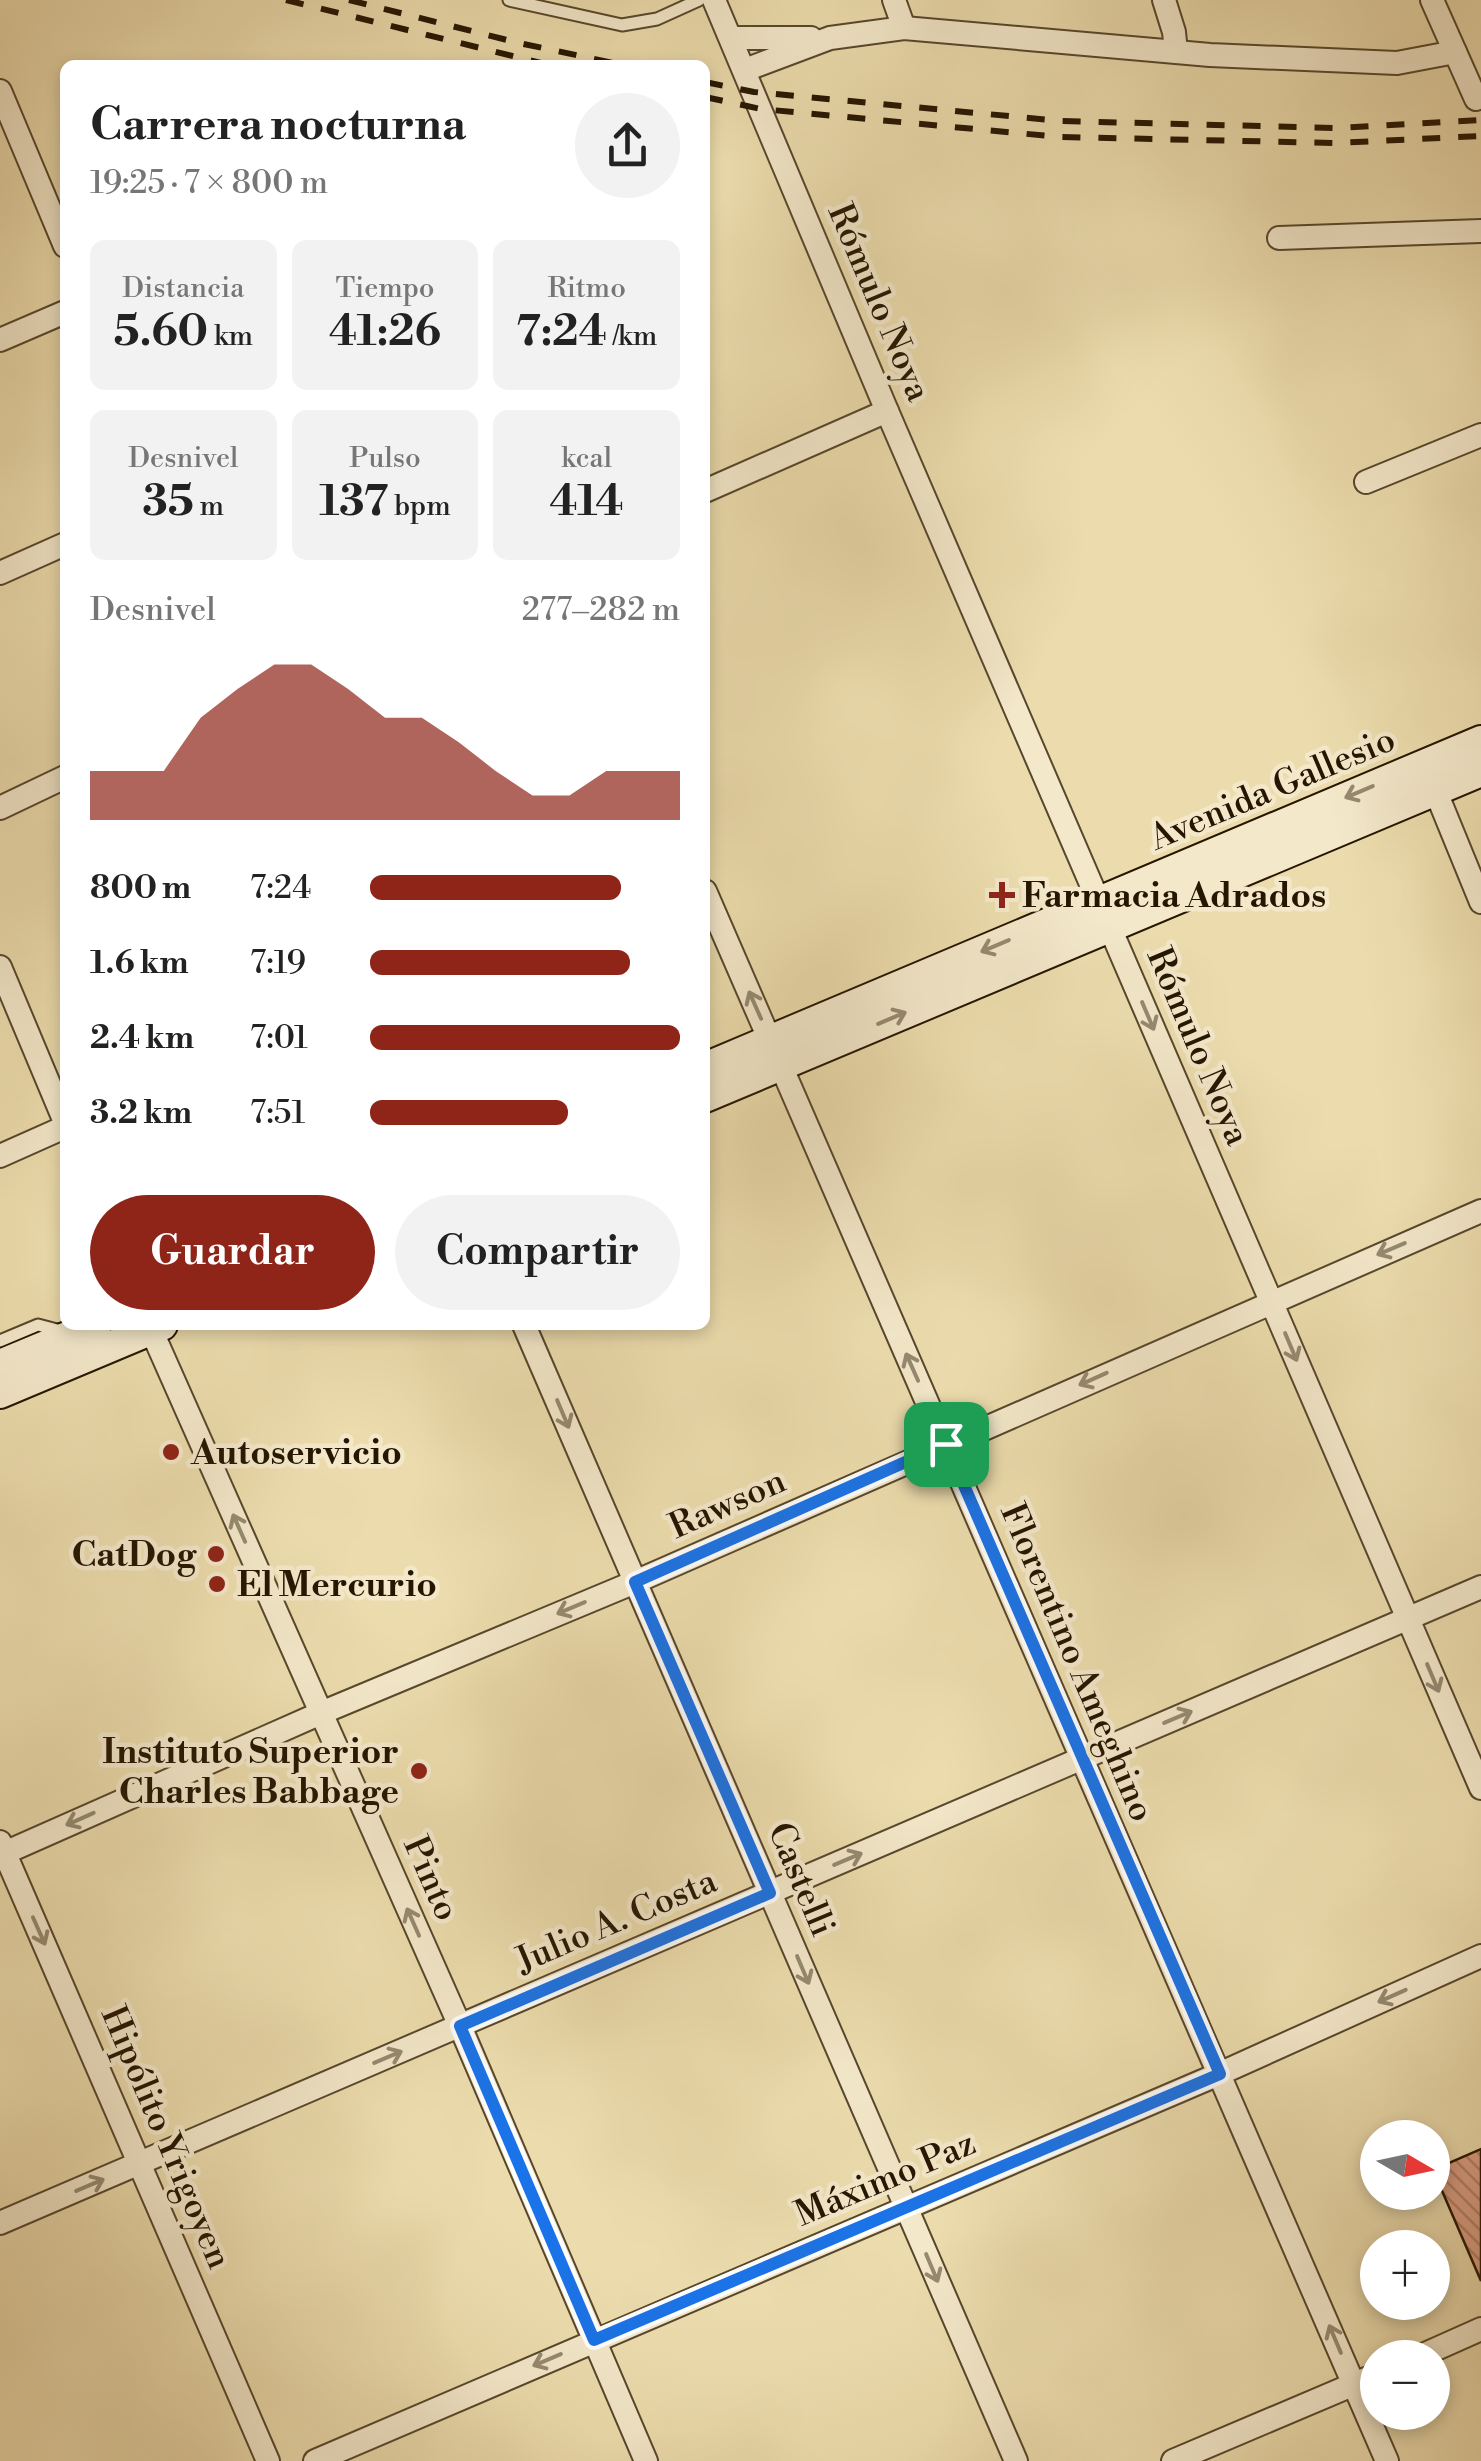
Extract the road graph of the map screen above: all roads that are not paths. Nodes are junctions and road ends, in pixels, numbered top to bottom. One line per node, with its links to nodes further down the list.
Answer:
1 (509, 0): 2 (lane)
2 (699, 0)
3 (714, 0): 8 (street, Rómulo Noya)
4 (894, 0): 7 (street)
5 (1164, 0): 10 (street)
6 (1432, 0): 11 (street)
7 (904, 28): 9 (street); 10 (street)
8 (730, 38): 9 (street); 12 (street, Rómulo Noya)
9 (830, 38): 12 (street)
10 (1176, 52): 11 (street)
11 (1454, 52): 13 (street)
12 (745, 70): 20 (street, Rómulo Noya)
13 (1476, 98)
14 (2, 105): 16 (street)
15 (1481, 231): 17 (street)
16 (60, 235)
17 (1279, 238)
18 (60, 314): 19 (street)
19 (0, 340)
20 (888, 410): 23 (street); 33 (street, Rómulo Noya)
21 (1481, 436): 22 (street)
22 (1366, 482)
23 (710, 489)
24 (60, 546): 25 (street)
25 (0, 573)
26 (1481, 741): 28 (main road, Avenida Gallesio)
27 (1481, 771): 28 (main road, Avenida Gallesio)
28 (1430, 778): 32 (street); 33 (main road, Avenida Gallesio)
29 (60, 779): 30 (street)
30 (0, 808)
31 (710, 901): 35 (street, Florentino Ameghino, one-way to 31)
32 (1481, 902)
33 (1104, 915): 35 (main road, Avenida Gallesio); 42 (street, Rómulo Noya, one-way to 42)
34 (0, 968): 38 (street)
35 (776, 1053): 36 (main road, Avenida Gallesio); 37 (main road, Avenida Gallesio); 51 (street, Florentino Ameghino, one-way to 35)
36 (710, 1067)
37 (710, 1093)
38 (60, 1112)
39 (60, 1126): 40 (street)
40 (0, 1156)
41 (1481, 1211): 42 (street, Rawson, one-way to 42)
42 (1271, 1301): 51 (street, Rawson, one-way to 51); 54 (street, Rómulo Noya, one-way to 54)
43 (60, 1327): 48 (lane)
44 (85, 1330): 49 (main road)
45 (145, 1330): 50 (main road)
46 (156, 1330): 55 (street, Pinto, one-way to 46)
47 (526, 1330): 52 (street, Castelli, one-way to 52)
48 (0, 1340)
49 (0, 1366)
50 (0, 1393)
51 (946, 1444): 52 (street, Rawson); 56 (street, Florentino Ameghino)
52 (635, 1582): 55 (street, Rawson, one-way to 55); 59 (street, Castelli)
53 (1481, 1587): 54 (street, Julio A. Costa)
54 (1407, 1619): 56 (street, Julio A. Costa, one-way to 54); 57 (street, Rómulo Noya, one-way to 57)
55 (321, 1713): 58 (street, Rawson, one-way to 58); 61 (street, Pinto, one-way to 55)
56 (1082, 1758): 59 (street, Julio A. Costa, one-way to 56); 62 (street, Florentino Ameghino)
57 (1481, 1788)
58 (2, 1850): 63 (street, Hipólito Yrigoyen, one-way to 63)
59 (770, 1893): 61 (street, Julio A. Costa); 64 (street, Castelli, one-way to 64)
60 (1481, 1956): 62 (street, Máximo Paz, one-way to 62)
61 (460, 2026): 63 (street, Julio A. Costa, one-way to 61); 67 (street, Pinto)
62 (1220, 2074): 64 (street, Máximo Paz); 70 (street, Florentino Ameghino, one-way to 62)
63 (140, 2163): 65 (street, Julio A. Costa, one-way to 63); 71 (street, Hipólito Yrigoyen)
64 (906, 2206): 67 (street, Máximo Paz); 74 (street, Castelli, one-way to 74)
65 (0, 2223)
66 (1481, 2330): 68 (street)
67 (594, 2340): 72 (street, Máximo Paz, one-way to 72); 73 (street, Pinto)
68 (1450, 2343)
69 (1360, 2382): 70 (street)
70 (1354, 2384): 75 (street); 76 (street, Florentino Ameghino)
71 (268, 2461)
72 (316, 2461)
73 (646, 2461)
74 (1016, 2461)
75 (1173, 2461)
76 (1387, 2461)

